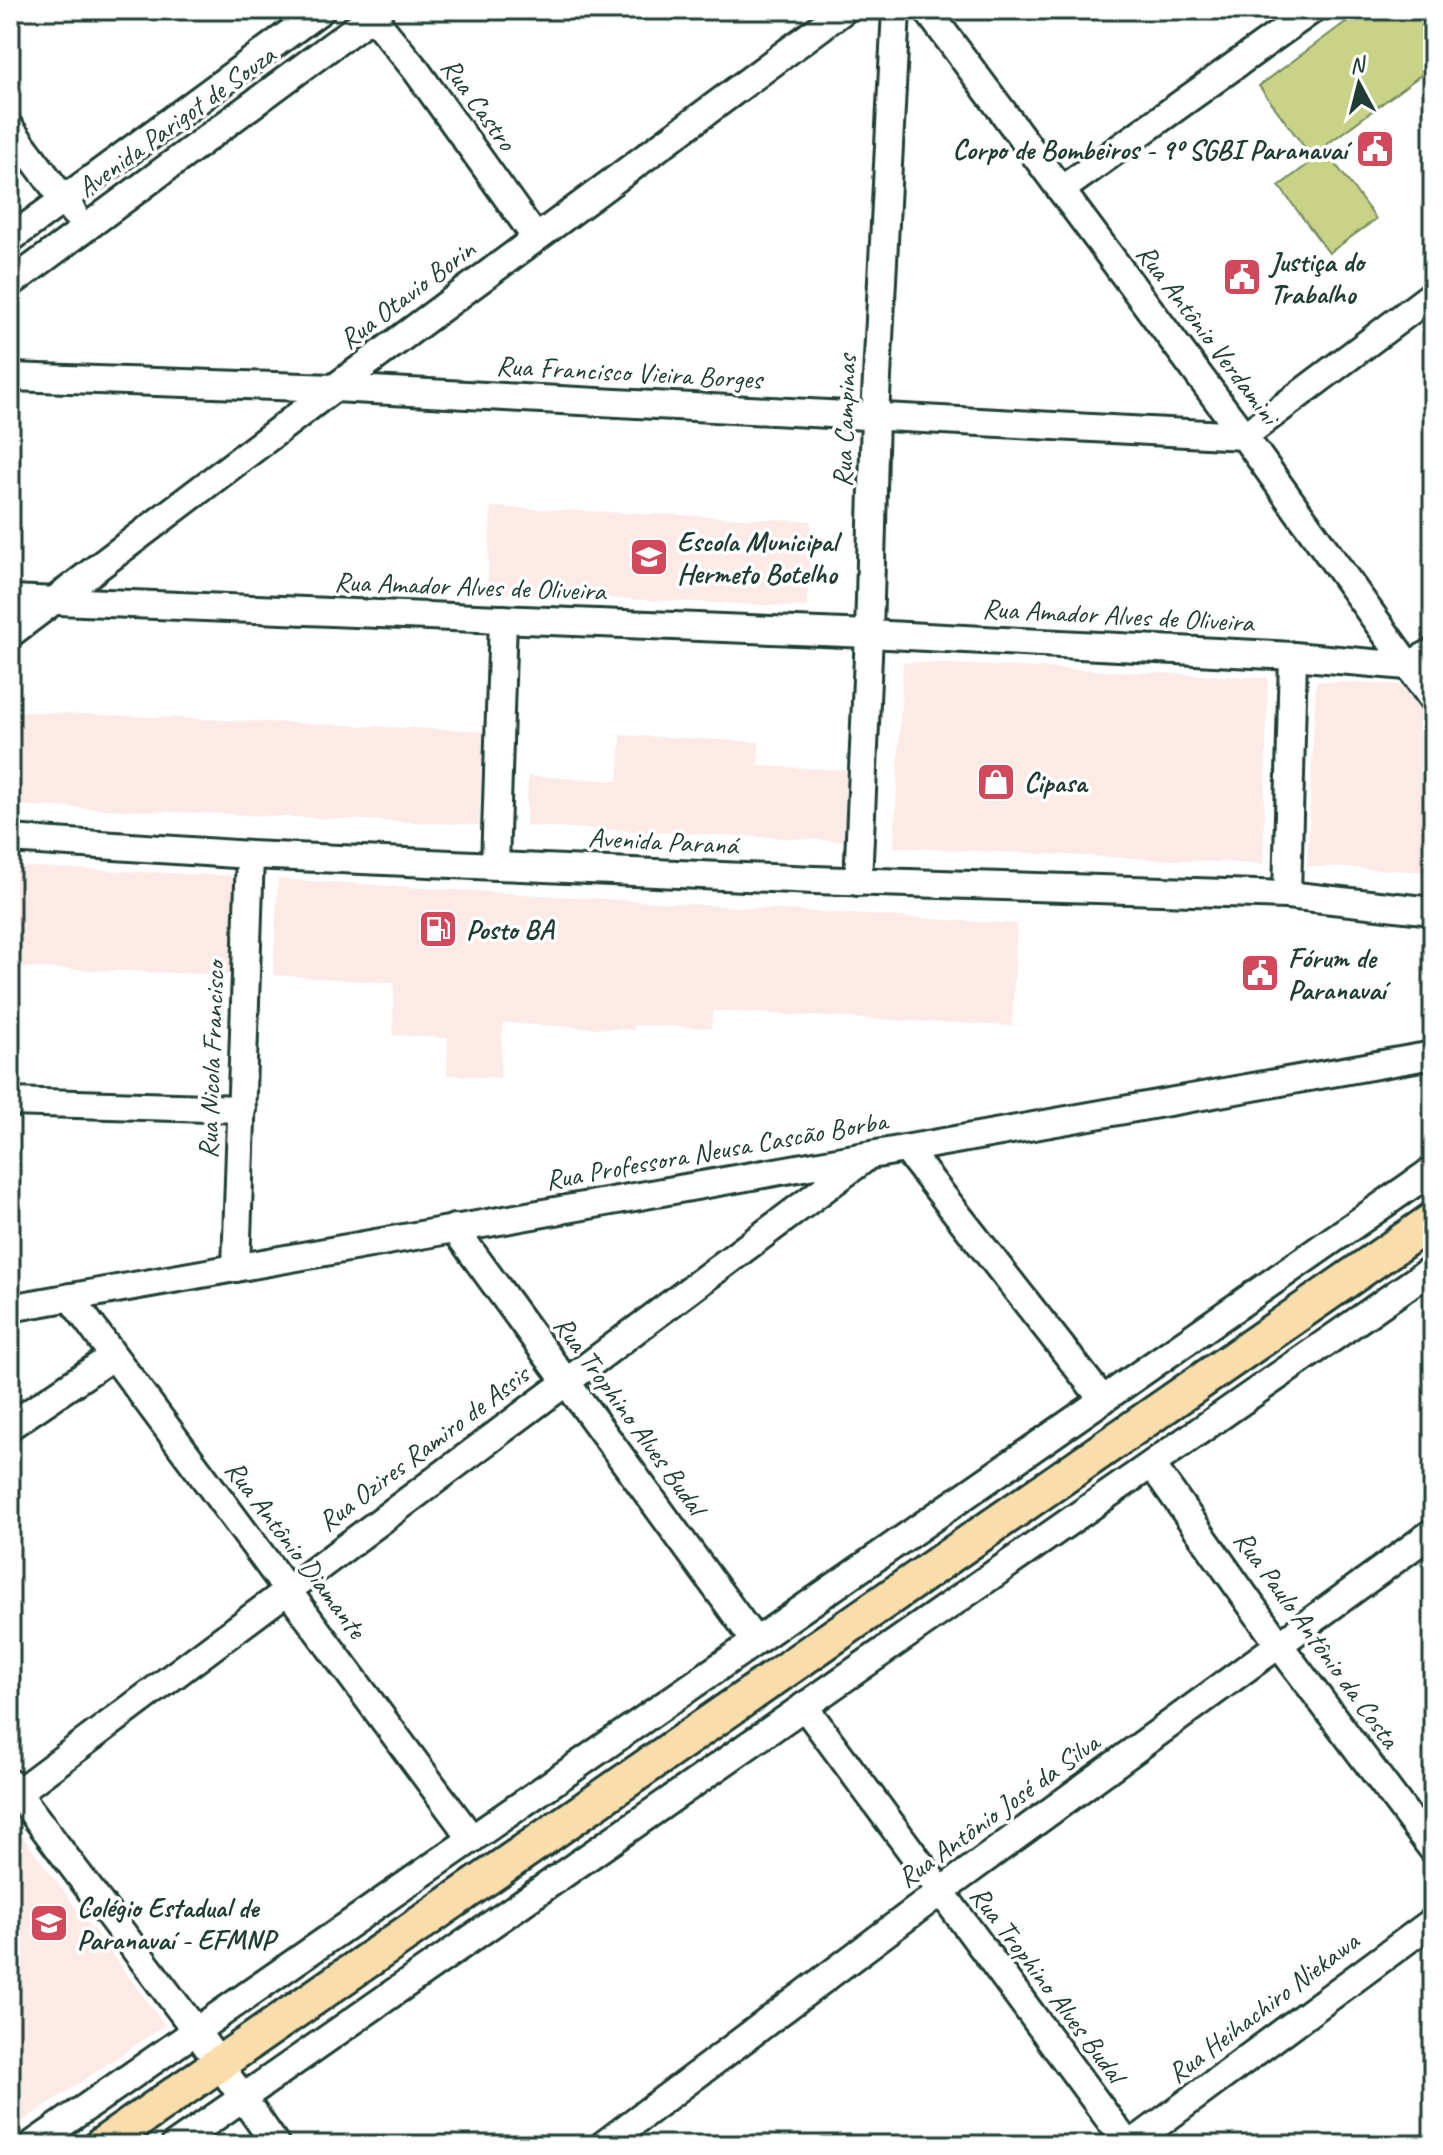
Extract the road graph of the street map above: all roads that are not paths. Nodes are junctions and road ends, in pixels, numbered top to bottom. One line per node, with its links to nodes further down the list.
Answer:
1 (321, 10): 9 (street, Avenida Parigot de Souza)
2 (844, 10): 11 (street, Rua Otavio Borin)
3 (896, 10): 17 (street, Rua Campinas)
4 (927, 10): 8 (street, Rua Antônio Verdamini)
5 (1312, 10): 8 (street)
6 (373, 12): 10 (street, Avenida Parigot de Souza); 11 (street, Rua Castro)
7 (10, 128): 9 (street)
8 (1061, 190): 18 (street, Rua Antônio Verdamini)
9 (63, 200): 10 (street); 12 (street, Avenida Parigot de Souza)
10 (85, 228): 13 (street, Avenida Parigot de Souza)
11 (536, 238): 16 (street, Rua Otavio Borin)
12 (10, 239)
13 (10, 284)
14 (1433, 294): 18 (street)
15 (10, 377): 16 (street, Rua Francisco Vieira Borges)
16 (334, 388): 17 (street, Rua Francisco Vieira Borges); 20 (street, Rua Otavio Borin)
17 (875, 416): 18 (street, Rua Francisco Vieira Borges); 23 (street, Rua Campinas)
18 (1244, 436): 26 (street, Rua Antônio Verdamini)
19 (10, 599): 20 (street, Rua Amador Alves de Oliveira)
20 (55, 600): 21 (street, Rua Amador Alves de Oliveira); 22 (street, Rua Otavio Borin)
21 (503, 619): 23 (street, Rua Amador Alves de Oliveira); 30 (street)
22 (10, 634)
23 (869, 634): 25 (street, Rua Amador Alves de Oliveira); 31 (street, Rua Campinas)
24 (1433, 652): 26 (street)
25 (1293, 656): 26 (street, Rua Amador Alves de Oliveira); 33 (street)
26 (1407, 666): 27 (street, Rua Antônio Verdamini)
27 (1433, 700)
28 (10, 839): 29 (street, Avenida Paraná)
29 (250, 855): 30 (street, Avenida Paraná); 38 (street, Rua Nicola Francisco)
30 (495, 865): 31 (street, Avenida Paraná)
31 (858, 882): 33 (street, Avenida Paraná)
32 (1433, 893): 34 (street, Avenida Paraná)
33 (1287, 895): 34 (street, Avenida Paraná)
34 (1314, 897): 35 (street, Avenida Paraná)
35 (1433, 911)
36 (1433, 1055): 39 (street, Rua Professora Neusa Cascão Borba)
37 (10, 1102): 38 (street)
38 (242, 1109): 44 (street, Rua Nicola Francisco)
39 (906, 1149): 40 (street, Rua Professora Neusa Cascão Borba); 50 (street)
40 (868, 1156): 43 (street, Rua Professora Neusa Cascão Borba); 49 (street, Rua Ozires Ramiro de Assis)
41 (1433, 1170): 50 (street)
42 (1433, 1220): 64 (main road)
43 (454, 1228): 44 (street, Rua Professora Neusa Cascão Borba); 49 (street, Rua Trophino Alves Budal)
44 (236, 1268): 46 (street, Rua Professora Neusa Cascão Borba)
45 (1433, 1268): 52 (street)
46 (70, 1297): 47 (street, Rua Professora Neusa Cascão Borba); 48 (street, Rua Antônio Diamante)
47 (10, 1308)
48 (113, 1356): 51 (street); 54 (street, Rua Antônio Diamante)
49 (566, 1381): 54 (street, Rua Ozires Ramiro de Assis); 55 (street, Rua Trophino Alves Budal)
50 (1103, 1400): 55 (street)
51 (10, 1426)
52 (1152, 1465): 56 (street, Rua Paulo Antônio da Costa); 57 (street)
53 (1433, 1532): 56 (street, Rua Antônio José da Silva)
54 (287, 1590): 58 (street, Rua Ozires Ramiro de Assis); 59 (street, Rua Antônio Diamante)
55 (755, 1641): 59 (street)
56 (1280, 1646): 60 (street, Rua Paulo Antônio da Costa); 61 (street, Rua Antônio José da Silva)
57 (804, 1706): 61 (street, Rua Trophino Alves Budal); 65 (street)
58 (14, 1788): 63 (street)
59 (472, 1839): 63 (street)
60 (1433, 1850)
61 (940, 1892): 70 (street, Rua Antônio José da Silva); 71 (street, Rua Trophino Alves Budal)
62 (1433, 1921): 71 (street, Rua Heihachiro Niekawa)
63 (196, 2031): 64 (street); 66 (street)
64 (219, 2064): 65 (street); 67 (main road)
65 (244, 2097): 68 (street); 69 (street)
66 (32, 2145)
67 (102, 2145)
68 (175, 2145)
69 (276, 2145)
70 (603, 2145)
71 (1129, 2145)

